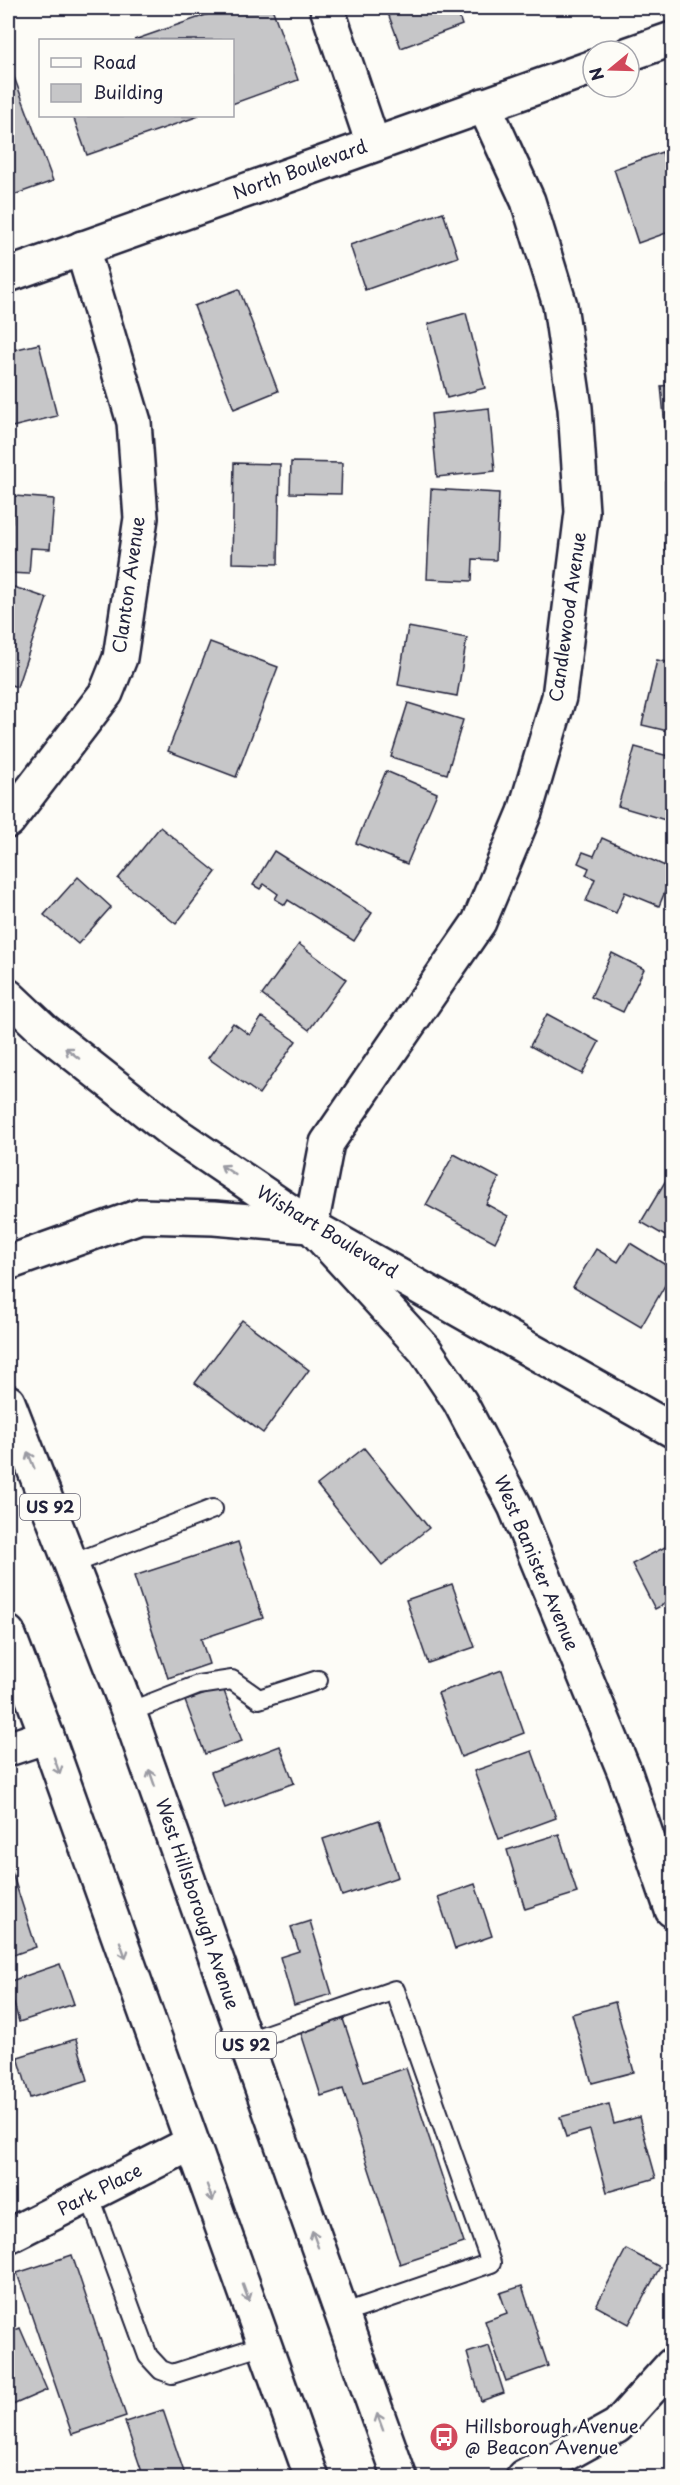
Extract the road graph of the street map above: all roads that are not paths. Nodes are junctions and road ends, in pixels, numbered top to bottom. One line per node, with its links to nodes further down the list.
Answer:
1 (327, 8): 6 (street)
2 (672, 39): 3 (street)
3 (641, 50)
4 (581, 71): 5 (street, North Boulevard)
5 (484, 105): 6 (street, North Boulevard); 11 (street, Candlewood Avenue)
6 (373, 144): 7 (street, North Boulevard)
7 (82, 249): 8 (street, North Boulevard); 9 (street, Clanton Avenue)
8 (8, 275)
9 (8, 821)
10 (8, 996): 11 (street, Wishart Boulevard, one-way to 10)
11 (311, 1226): 12 (street); 14 (street, Wishart Boulevard); 22 (street, West Banister Avenue)
12 (8, 1263)
13 (8, 1402): 16 (street, West Hillsborough Avenue / US 92, one-way to 13)
14 (672, 1430)
15 (213, 1509): 16 (lane)
16 (72, 1563): 19 (street, West Hillsborough Avenue / US 92)
17 (8, 1633): 20 (street)
18 (318, 1680): 19 (lane)
19 (129, 1712): 23 (street, West Hillsborough Avenue / US 92, one-way to 19)
20 (47, 1736): 21 (street); 24 (street, one-way to 24)
21 (8, 1749)
22 (672, 1910)
23 (245, 2042): 27 (street, West Hillsborough Avenue / US 92, one-way to 23); 27 (lane)
24 (192, 2143): 25 (street, Park Place); 28 (street, one-way to 28)
25 (89, 2195): 26 (street, Park Place); 28 (lane)
26 (8, 2236)
27 (342, 2314): 31 (street, West Hillsborough Avenue / US 92, one-way to 27)
28 (264, 2345): 30 (street)
29 (672, 2365): 32 (street)
30 (312, 2478)
31 (400, 2478)
32 (523, 2478)

